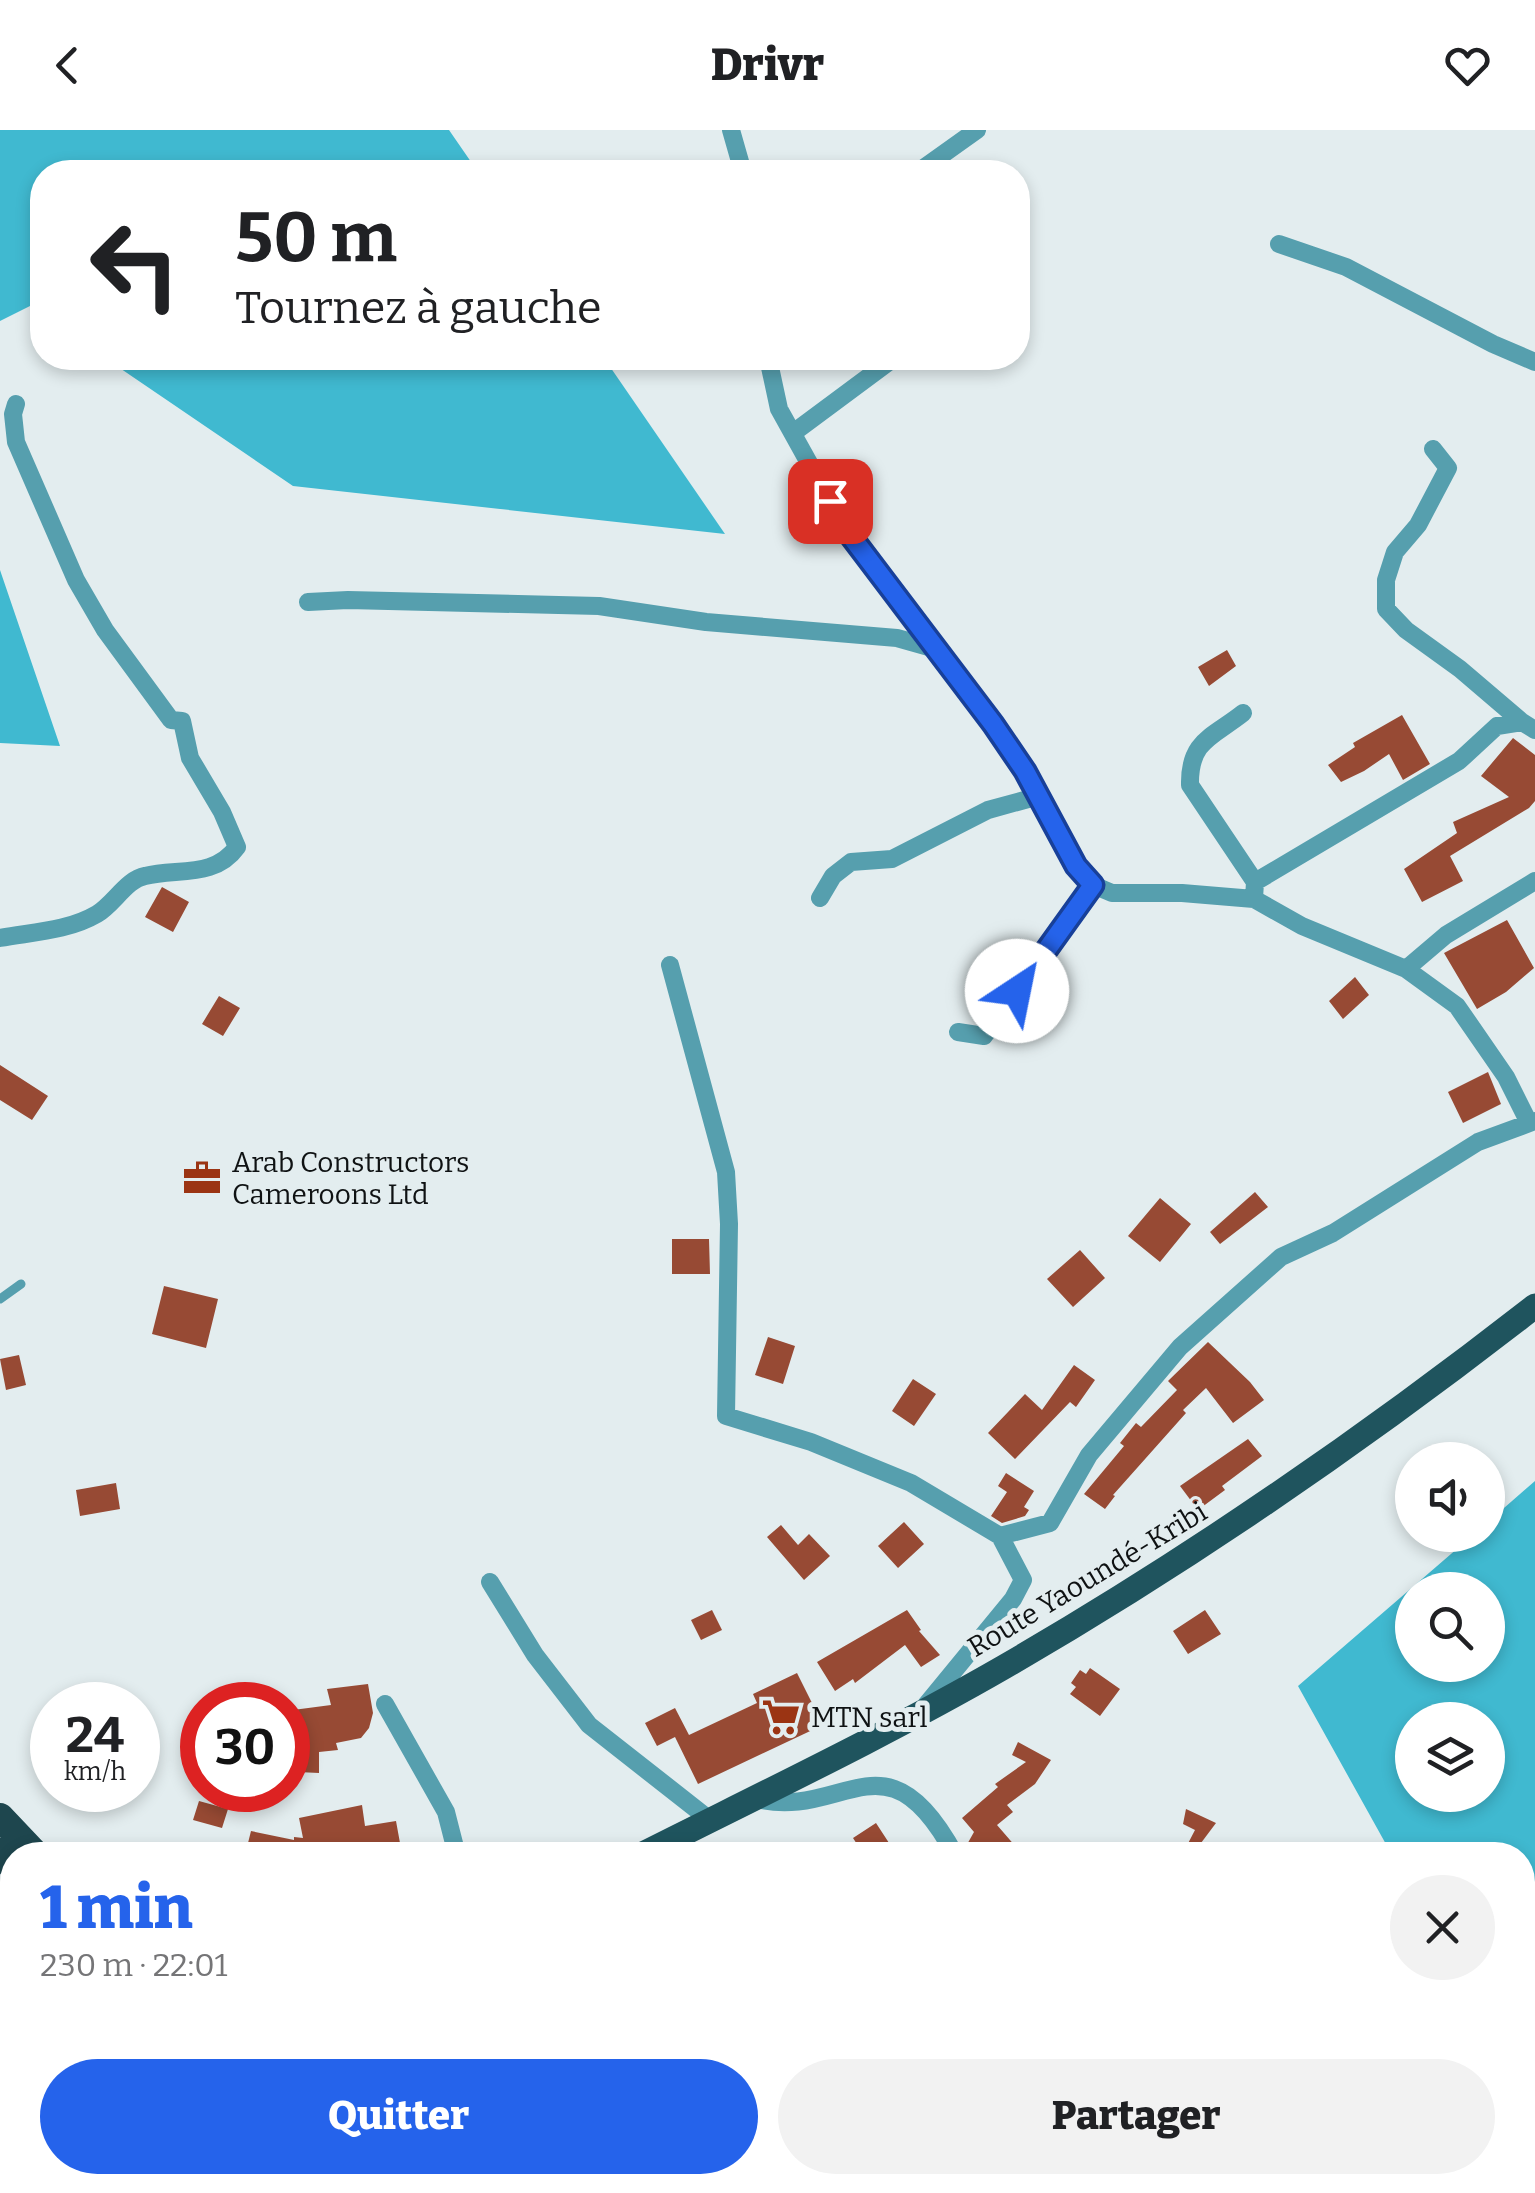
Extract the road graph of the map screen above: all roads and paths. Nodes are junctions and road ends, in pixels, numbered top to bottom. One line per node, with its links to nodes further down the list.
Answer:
1 (731, 130): 3 (street)
2 (977, 130): 4 (street)
3 (740, 160)
4 (935, 160)
5 (1279, 244): 6 (street)
6 (1535, 362)
7 (771, 370): 10 (street)
8 (878, 370): 10 (street)
9 (16, 404): 21 (street)
10 (793, 433): 13 (street)
11 (1433, 449): 15 (street)
12 (308, 602): 13 (street)
13 (937, 649): 16 (street)
14 (1243, 713): 19 (street)
15 (1528, 726): 19 (street)
16 (1038, 796): 18 (street); 20 (street)
17 (1535, 881): 23 (street)
18 (1093, 885): 19 (street); 24 (street)
19 (1254, 891): 23 (street)
20 (820, 898)
21 (0, 938)
22 (670, 965): 29 (street)
23 (1406, 969): 25 (street)
24 (958, 1032)
25 (1531, 1121): 29 (street)
26 (21, 1284): 27 (lane)
27 (0, 1298)
28 (1535, 1306): 32 (main road, Route Yaoundé-Kribi)
29 (1000, 1536): 32 (street)
30 (490, 1582): 35 (street)
31 (384, 1704): 37 (street)
32 (920, 1713): 33 (main road, Route Yaoundé-Kribi)
33 (753, 1798): 35 (main road, Route Yaoundé-Kribi); 39 (street)
34 (0, 1817): 36 (highway)
35 (710, 1820): 38 (main road, Route Yaoundé-Kribi)
36 (24, 1842)
37 (454, 1842)
38 (667, 1842)
39 (947, 1842)

